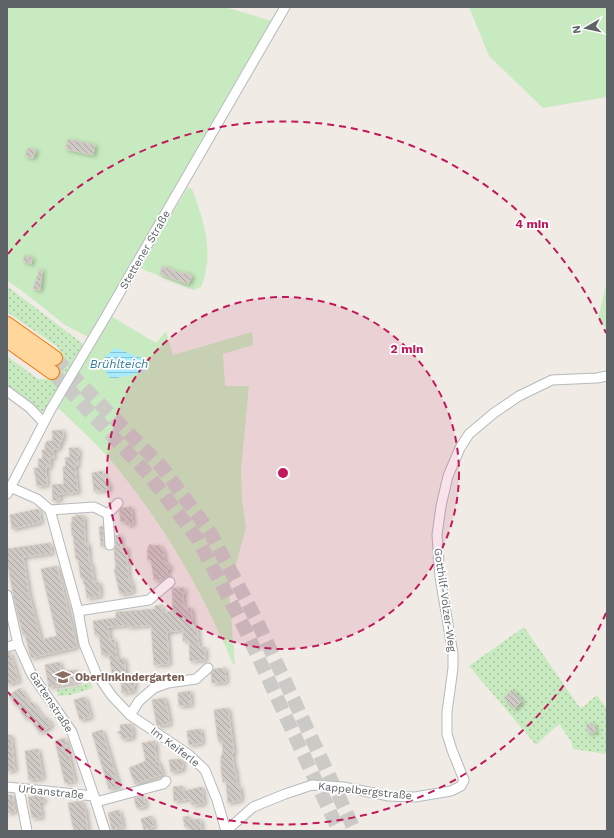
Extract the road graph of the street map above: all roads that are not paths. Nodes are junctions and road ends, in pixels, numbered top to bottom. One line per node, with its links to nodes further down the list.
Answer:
1 (285, 7): 8 (street, Stettener Straße)
2 (7, 324): 4 (highway)
3 (7, 340): 5 (highway)
4 (55, 358)
5 (52, 372)
6 (607, 376): 21 (street, Gotthilf-Volzer-Weg)
7 (7, 391): 8 (street)
8 (43, 422): 9 (street, Stettener Straße)
9 (9, 490): 11 (street)
10 (118, 503): 12 (street)
11 (50, 510): 12 (street); 16 (street, Im Keiferle)
12 (108, 514): 13 (street)
13 (110, 545)
14 (170, 582): 16 (street)
15 (7, 595): 17 (street, Gartenstraße)
16 (78, 611): 20 (street, Im Keiferle)
17 (18, 644): 18 (street); 25 (street, Gartenstraße)
18 (7, 647)
19 (208, 668): 20 (street)
20 (130, 715): 28 (street, Im Keiferle)
21 (464, 780): 28 (street, Kappelbergstraße)
22 (166, 781): 25 (street, Urbanstraße)
23 (7, 787): 24 (street, Urbanstraße)
24 (19, 789): 25 (street, Urbanstraße); 26 (street)
25 (95, 799): 27 (street, Gartenstraße)
26 (27, 831)
27 (105, 831)
28 (226, 831)

